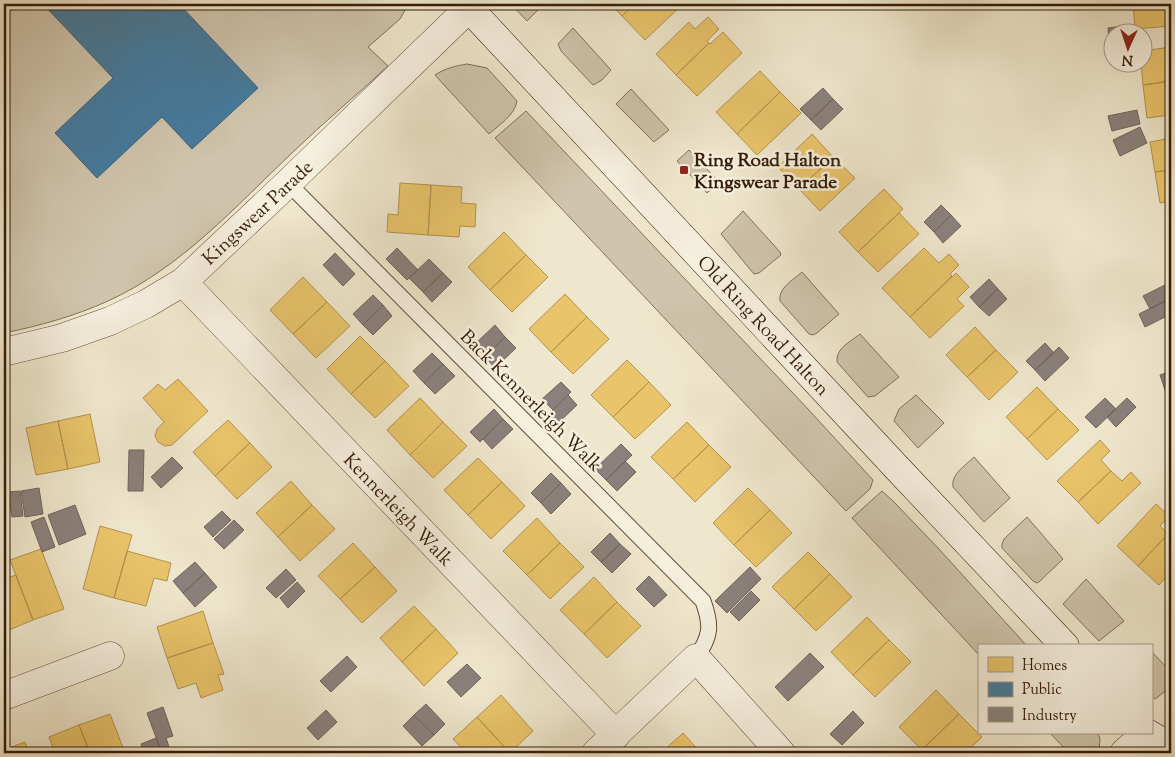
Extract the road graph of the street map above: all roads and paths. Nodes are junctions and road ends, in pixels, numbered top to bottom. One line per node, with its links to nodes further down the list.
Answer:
1 (467, 6): 2 (street, Kingswear Parade); 5 (street, Old Ring Road Halton)
2 (288, 183): 3 (street, Kingswear Parade); 7 (lane, Back Kennerleigh Walk)
3 (182, 282): 4 (street, Kingswear Parade); 12 (street, Kennerleigh Walk)
4 (4, 352)
5 (1063, 644)
6 (110, 656): 8 (street)
7 (696, 658): 12 (street); 15 (street)
8 (4, 696)
9 (1146, 734): 16 (street)
10 (1147, 734): 17 (street)
11 (1149, 734): 13 (street)
12 (616, 735): 14 (street)
13 (1171, 748)
14 (596, 753)
15 (781, 753)
16 (1124, 753)
17 (1151, 753)

